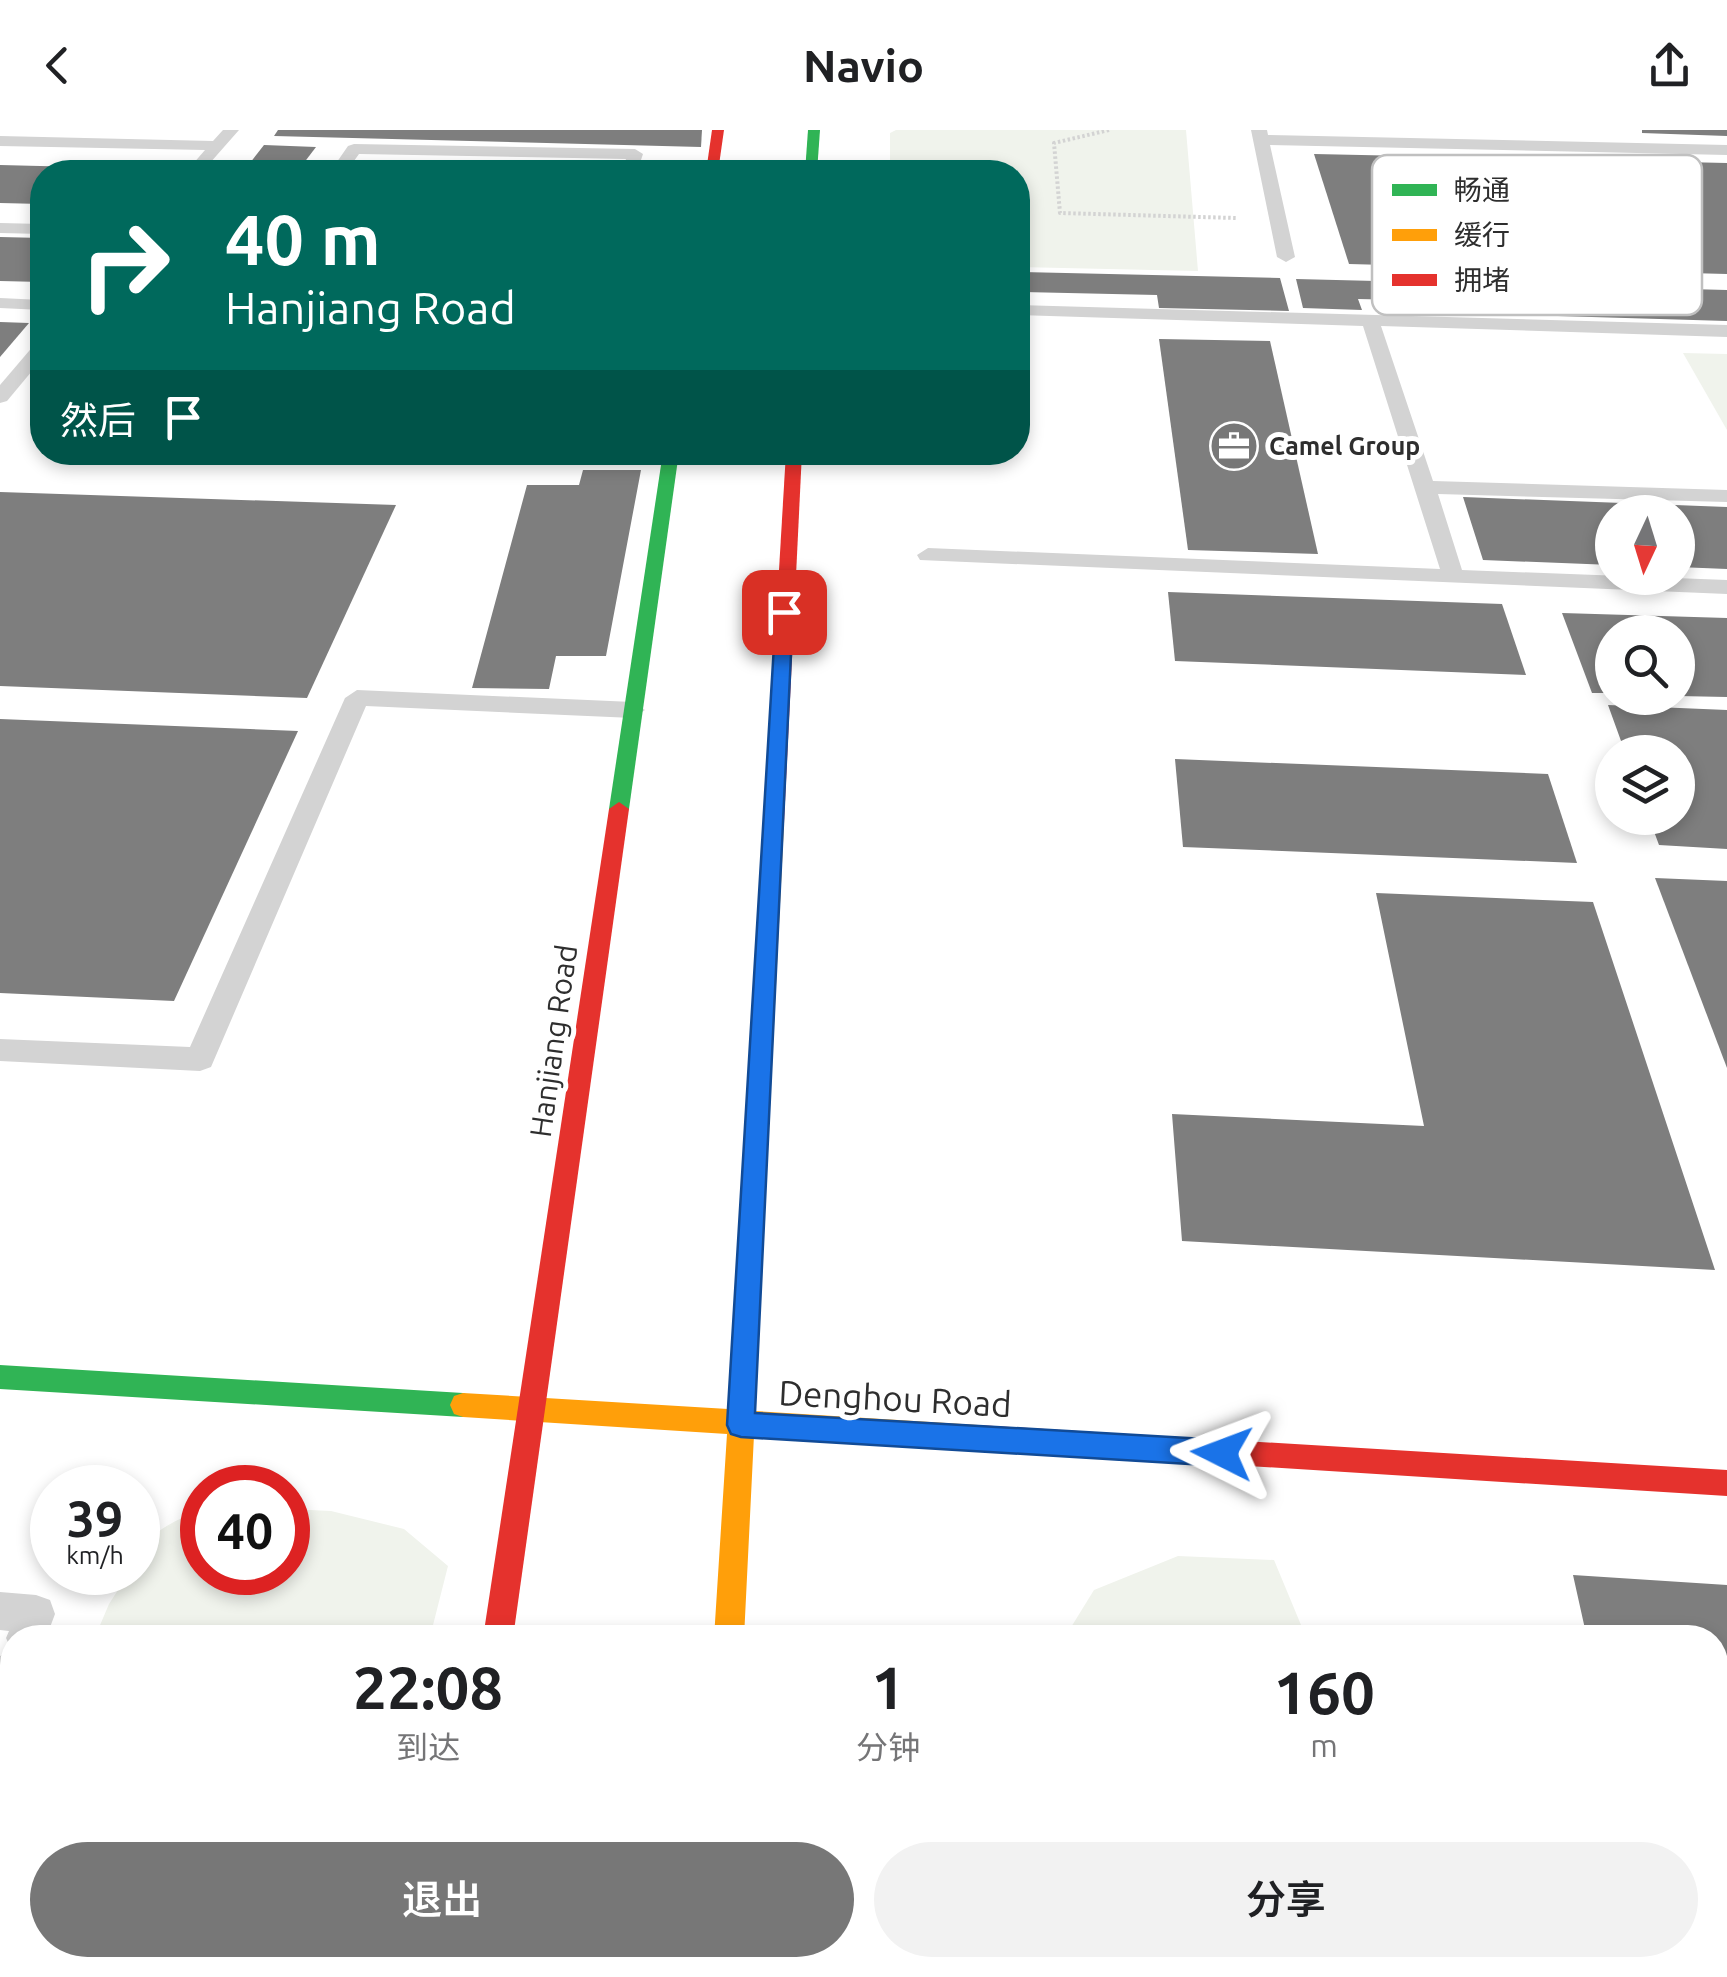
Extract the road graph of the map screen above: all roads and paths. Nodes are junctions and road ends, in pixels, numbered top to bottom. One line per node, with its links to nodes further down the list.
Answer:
1 (230, 130): 7 (lane)
2 (718, 130): 12 (main road)
3 (814, 130): 13 (main road)
4 (1109, 130): 14 (path)
5 (1260, 135): 8 (lane); 14 (lane)
6 (0, 141): 7 (lane)
7 (217, 146): 9 (lane)
8 (1727, 150)
9 (205, 160)
10 (346, 160): 11 (lane)
11 (633, 160)
12 (714, 160)
13 (812, 160)
14 (1278, 219): 17 (lane)
15 (0, 228): 16 (lane)
16 (30, 229)
17 (1286, 257)
18 (0, 304): 19 (lane)
19 (30, 305)
20 (1030, 310): 21 (lane)
21 (1370, 320): 22 (lane); 27 (lane)
22 (1727, 331)
23 (30, 362): 24 (lane)
24 (0, 397)
25 (669, 465): 32 (main road, Hanjiang Road)
26 (793, 465): 36 (main road)
27 (1424, 487): 28 (lane); 30 (lane)
28 (1727, 496)
29 (928, 555): 30 (lane)
30 (1453, 576): 31 (lane)
31 (1727, 588)
32 (633, 710): 33 (lane); 35 (main road, Hanjiang Road)
33 (0, 1050)
34 (0, 1376): 35 (main road, Denghou Road)
35 (530, 1411): 36 (main road, Denghou Road); 40 (main road, Hanjiang Road)
36 (741, 1425): 37 (main road, Denghou Road); 41 (main road)
37 (1727, 1483)
38 (0, 1612): 39 (lane)
39 (31, 1625)
40 (500, 1625)
41 (730, 1625)

